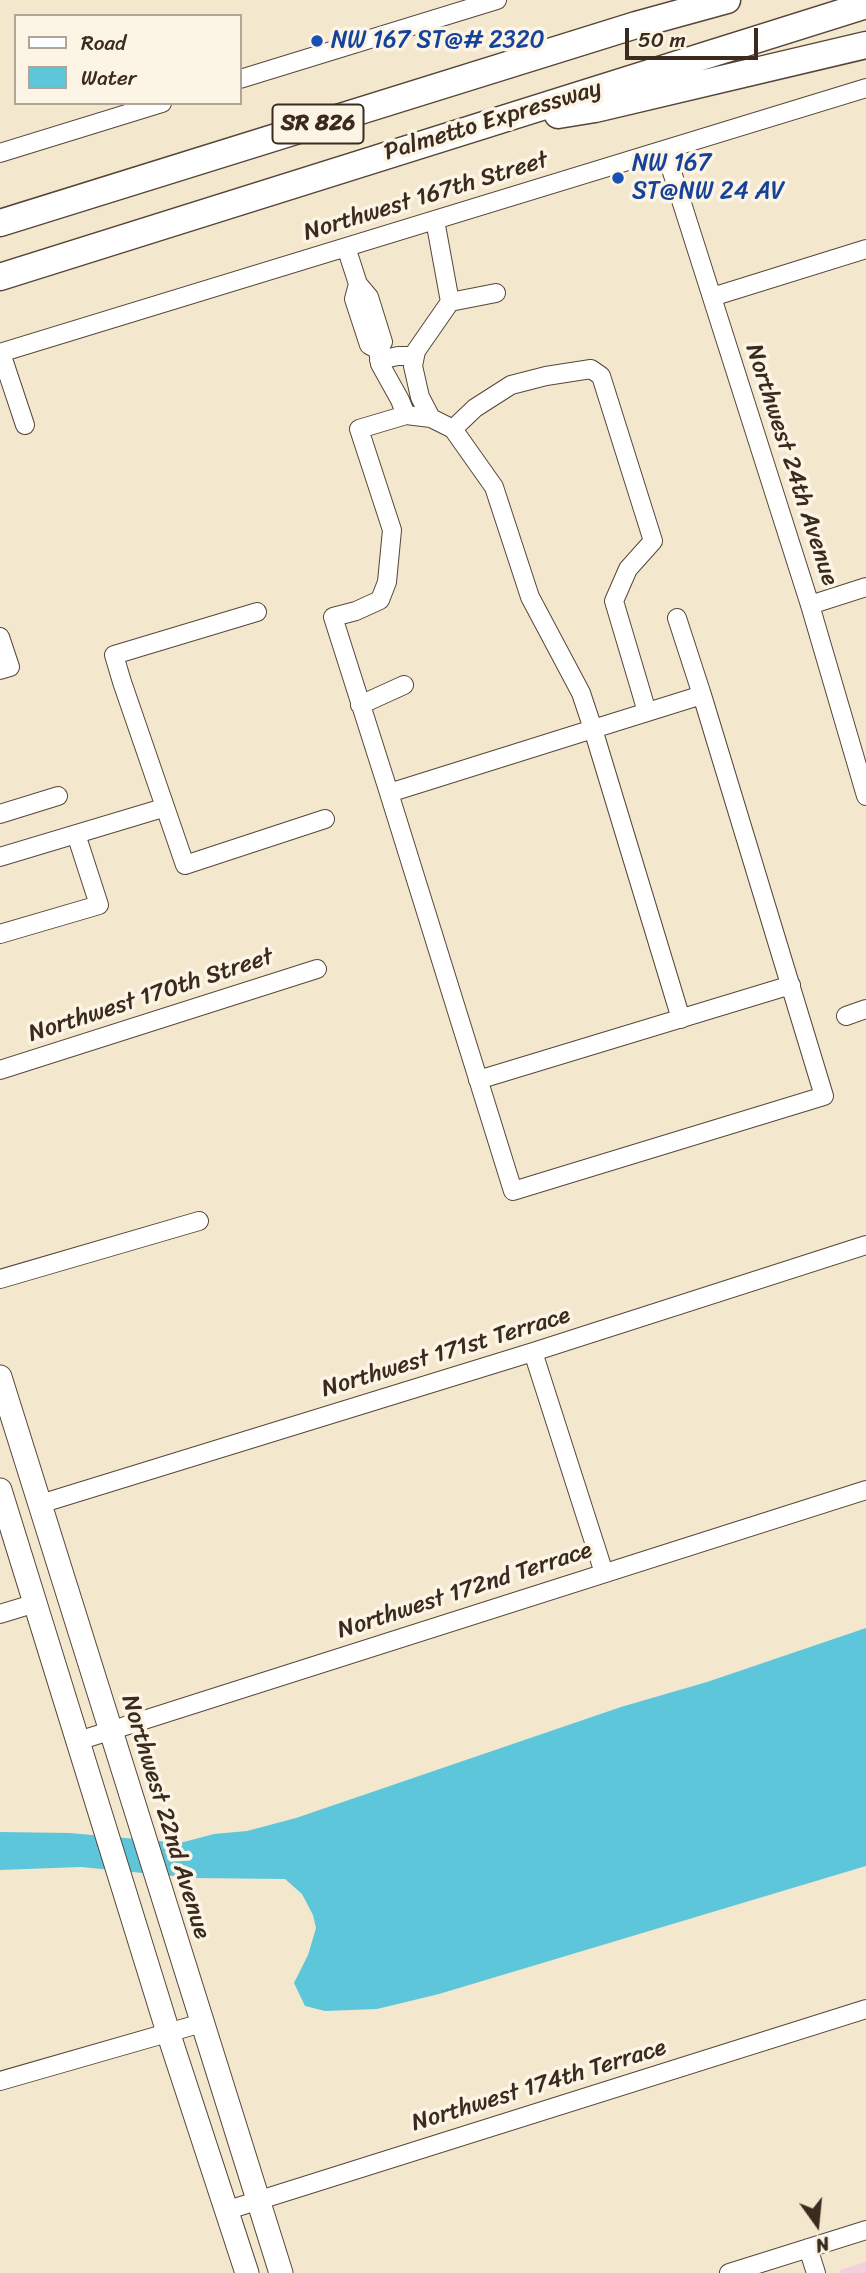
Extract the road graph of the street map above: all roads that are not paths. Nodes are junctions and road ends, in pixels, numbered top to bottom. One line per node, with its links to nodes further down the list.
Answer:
1 (497, 0): 7 (street)
2 (696, 0): 5 (highway)
3 (726, 0): 5 (highway, Palmetto Expressway / SR 826)
4 (866, 5): 10 (highway, Palmetto Expressway / SR 826)
5 (636, 25): 14 (highway, Palmetto Expressway / SR 826)
6 (866, 46): 10 (highway)
7 (242, 78)
8 (866, 88): 11 (street, Northwest 167th Street)
9 (156, 105): 12 (street)
10 (459, 131): 17 (highway, Palmetto Expressway / SR 826)
11 (665, 149): 13 (street, Northwest 167th Street); 19 (street, Northwest 24th Avenue)
12 (0, 153)
13 (435, 220): 15 (street, Northwest 167th Street); 20 (street)
14 (0, 223)
15 (346, 247): 21 (street, Northwest 167th Street); 22 (street)
16 (866, 249): 19 (street)
17 (0, 276)
18 (487, 294): 20 (street)
19 (712, 297): 29 (street, Northwest 24th Avenue)
20 (450, 302): 23 (street)
21 (1, 353): 26 (street)
22 (379, 355): 23 (street); 24 (street)
23 (415, 356): 25 (street)
24 (406, 415): 25 (street); 36 (street)
25 (431, 418): 27 (street)
26 (25, 425)
27 (453, 429): 37 (street); 38 (street)
28 (866, 587): 29 (street)
29 (810, 605): 41 (street, Northwest 24th Avenue)
30 (257, 611): 42 (street)
31 (677, 618): 35 (street)
32 (0, 637): 33 (street)
33 (0, 670)
34 (404, 684): 36 (street)
35 (702, 695): 37 (street); 49 (street)
36 (360, 705): 39 (street)
37 (647, 712): 38 (street)
38 (593, 729): 39 (street); 52 (street)
39 (389, 793): 54 (street)
40 (58, 796): 43 (street)
41 (866, 796)
42 (163, 808): 44 (street); 45 (street)
43 (0, 814)
44 (325, 820)
45 (76, 834): 46 (street); 47 (street)
46 (0, 858)
47 (0, 934)
48 (317, 969): 53 (street, Northwest 170th Street)
49 (791, 985): 52 (street); 54 (street)
50 (866, 1009): 51 (street)
51 (846, 1016)
52 (681, 1019): 54 (street)
53 (0, 1070)
54 (478, 1080)
55 (200, 1221): 57 (street)
56 (866, 1245): 58 (street, Northwest 171st Terrace)
57 (0, 1279)
58 (533, 1352): 62 (street, Northwest 171st Terrace); 63 (street)
59 (0, 1377): 62 (main road, Northwest 22nd Avenue)
60 (0, 1490): 64 (main road)
61 (866, 1490): 63 (street, Northwest 172nd Terrace)
62 (40, 1504): 66 (main road, Northwest 22nd Avenue)
63 (604, 1573): 66 (street, Northwest 172nd Terrace)
64 (36, 1603): 65 (street); 67 (main road)
65 (0, 1614)
66 (110, 1729): 67 (street, Northwest 172nd Terrace); 69 (main road, Northwest 22nd Avenue)
67 (78, 1741): 70 (main road)
68 (866, 2009): 72 (street, Northwest 174th Terrace)
69 (202, 2023): 70 (street); 72 (main road, Northwest 22nd Avenue)
70 (168, 2032): 71 (street); 73 (main road)
71 (0, 2081)
72 (258, 2200): 73 (street, Northwest 174th Terrace); 77 (main road, Northwest 22nd Avenue)
73 (228, 2210): 76 (main road)
74 (866, 2230): 75 (street)
75 (808, 2248): 78 (street); 79 (street)
76 (247, 2273)
77 (281, 2273)
78 (729, 2273)
79 (816, 2273)

